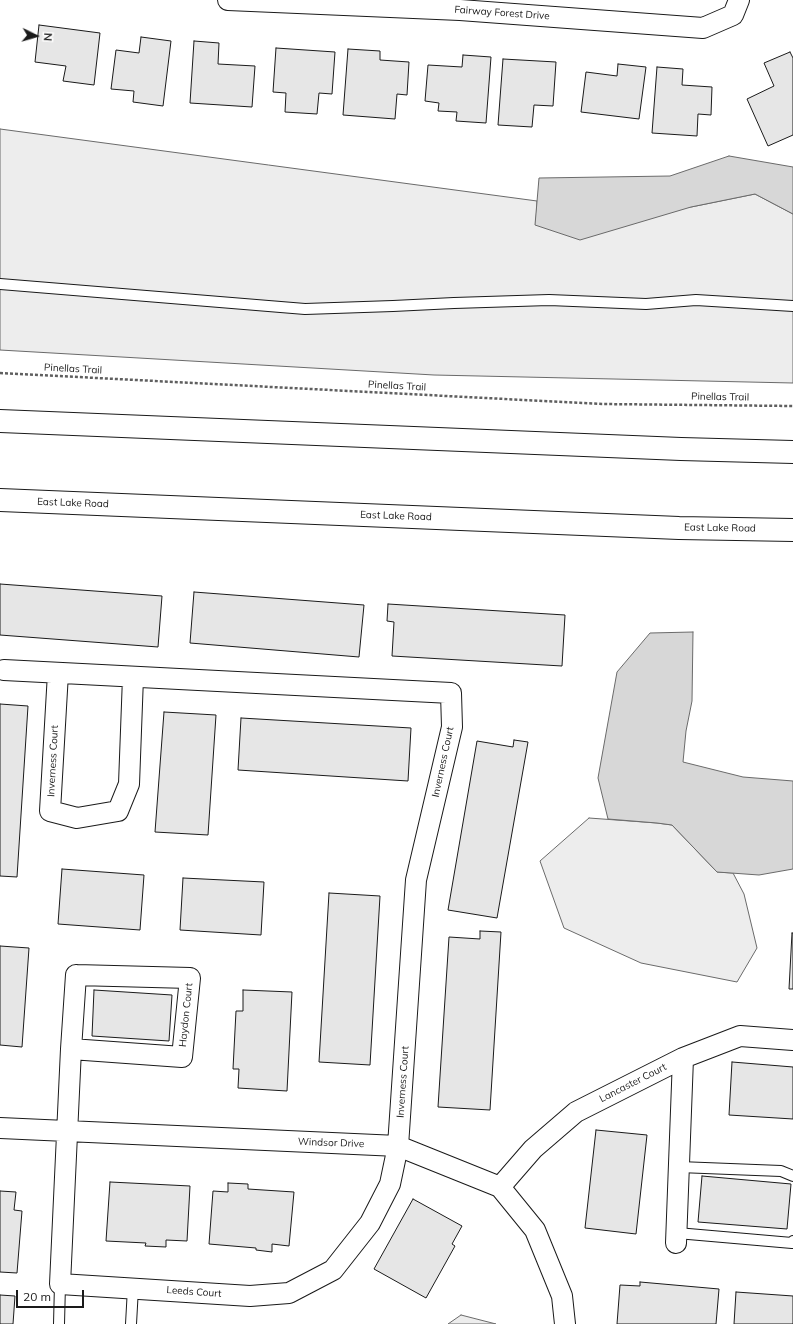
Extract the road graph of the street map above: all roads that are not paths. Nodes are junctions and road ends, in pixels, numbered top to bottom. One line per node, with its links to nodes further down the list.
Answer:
1 (228, 0): 3 (street, Fairway Forest Drive)
2 (739, 0): 3 (street, Fairway Forest Drive)
3 (460, 5)
4 (0, 284): 5 (lane)
5 (793, 306)
6 (0, 421): 7 (main road)
7 (793, 452)
8 (0, 500): 9 (main road, East Lake Road)
9 (793, 530)
10 (4, 670): 11 (street, Inverness Court)
11 (58, 673): 12 (street, Inverness Court); 12 (street, Inverness Court)
12 (133, 677): 18 (street, Inverness Court)
13 (793, 1040): 15 (street, Lancaster Court)
14 (71, 1049): 14 (street, Haydon Court); 17 (street, Haydon Court)
15 (683, 1058): 19 (street); 21 (street, Lancaster Court)
16 (0, 1128): 17 (street, Windsor Drive)
17 (67, 1132): 18 (street, Windsor Drive); 24 (street)
18 (398, 1146): 21 (street, Windsor Drive); 25 (street, Leeds Court)
19 (679, 1167): 20 (lane); 22 (street)
20 (793, 1176)
21 (500, 1187): 28 (street, Windsor Drive)
22 (676, 1238): 23 (lane)
23 (793, 1241)
24 (60, 1284): 25 (street, Leeds Court); 26 (lane)
25 (133, 1288): 27 (lane)
26 (59, 1324)
27 (131, 1324)
28 (565, 1324)

